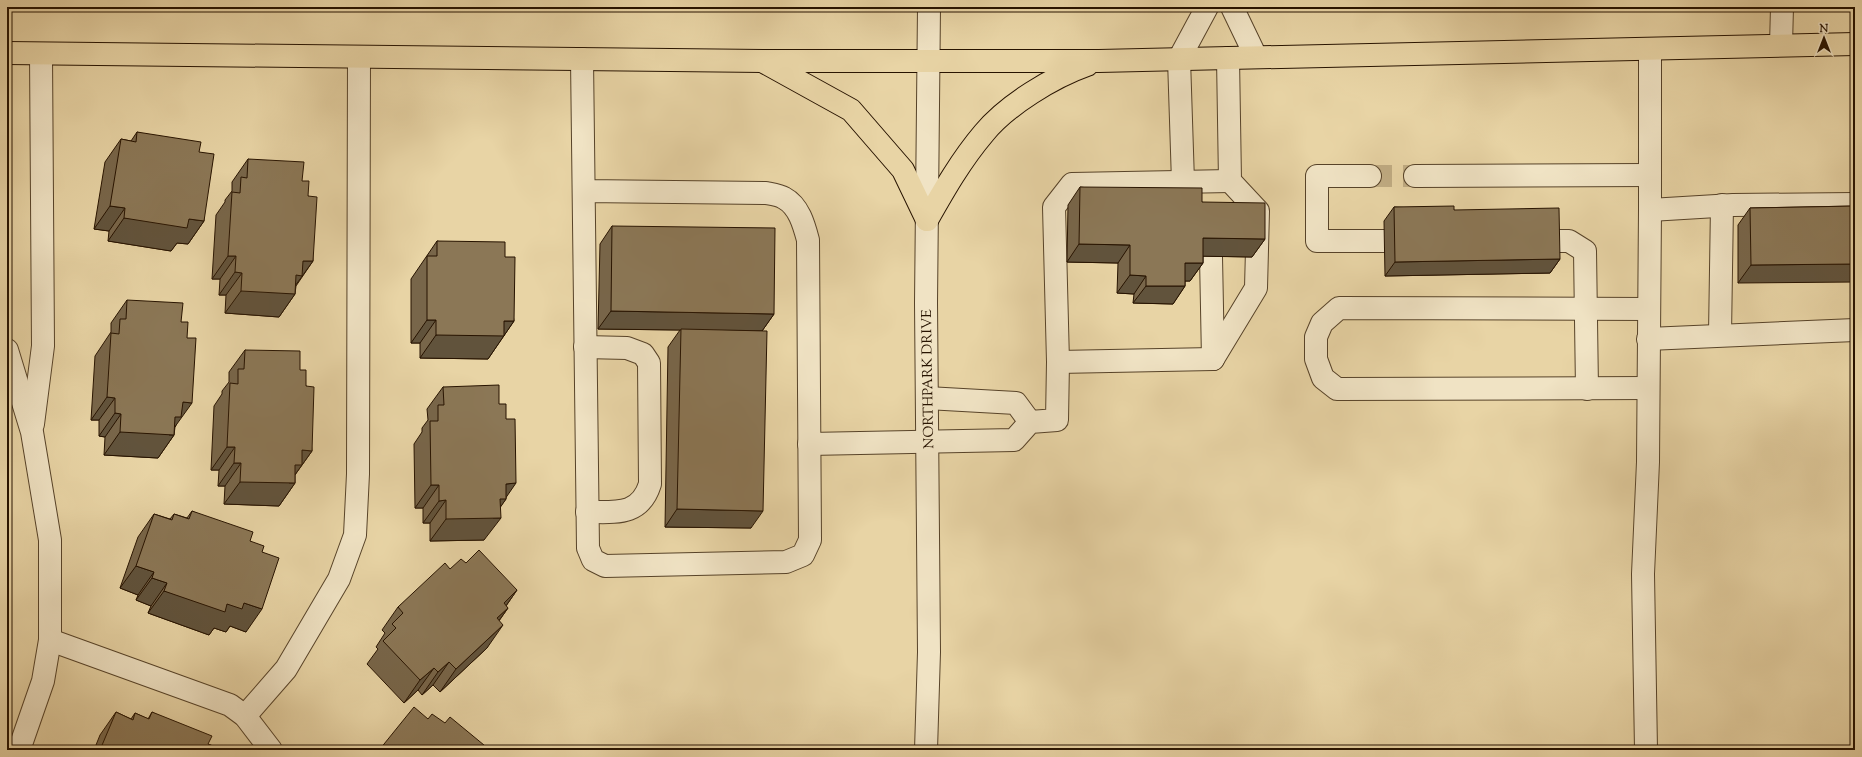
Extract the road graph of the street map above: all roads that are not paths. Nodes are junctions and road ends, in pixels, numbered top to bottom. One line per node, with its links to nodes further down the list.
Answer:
1 (929, 7): 15 (street, NORTHPARK DRIVE)
2 (1207, 7): 14 (street)
3 (1232, 7): 11 (street)
4 (1782, 7): 6 (street)
5 (1855, 44): 6 (main road)
6 (1781, 45): 7 (main road)
7 (1650, 49): 11 (main road); 18 (street)
8 (7, 53): 9 (main road)
9 (41, 54): 10 (main road); 45 (street)
10 (359, 57): 13 (main road); 50 (street)
11 (1256, 57): 12 (main road)
12 (1228, 58): 14 (main road); 22 (street)
13 (582, 59): 17 (main road); 23 (street)
14 (1179, 59): 16 (main road); 21 (street)
15 (929, 60): 16 (main road); 17 (main road); 28 (street, NORTHPARK DRIVE)
16 (1100, 60): 28 (main road)
17 (763, 61): 28 (main road)
18 (1650, 175): 20 (street); 27 (street)
19 (1370, 176): 29 (street)
20 (1415, 176)
21 (1183, 182): 22 (street); 40 (street)
22 (1220, 182): 25 (street); 39 (street)
23 (584, 191): 37 (street); 47 (street)
24 (1855, 204): 26 (street)
25 (1210, 205)
26 (1722, 205): 27 (street); 35 (street)
27 (1650, 210): 33 (street)
28 (927, 220): 43 (street, NORTHPARK DRIVE)
29 (1384, 241)
30 (1548, 241): 32 (street)
31 (1211, 257): 39 (street)
32 (1586, 309): 33 (street); 42 (street); 42 (street)
33 (1648, 309): 36 (street)
34 (1855, 330): 35 (street)
35 (1720, 335): 36 (street)
36 (1648, 339): 41 (street)
37 (586, 347): 48 (street); 48 (street)
38 (7, 350): 45 (street)
39 (1213, 359): 40 (street)
40 (1058, 362): 44 (street)
41 (1648, 388): 42 (street); 54 (street)
42 (1587, 389)
43 (927, 398): 44 (street); 46 (street, NORTHPARK DRIVE)
44 (1030, 422): 46 (street)
45 (32, 432): 49 (street)
46 (928, 442): 47 (street); 53 (street, NORTHPARK DRIVE)
47 (809, 444): 48 (street)
48 (588, 512)
49 (50, 640): 50 (street); 51 (street)
50 (245, 716): 52 (street)
51 (19, 750)
52 (271, 750)
53 (926, 750)
54 (1646, 750)

